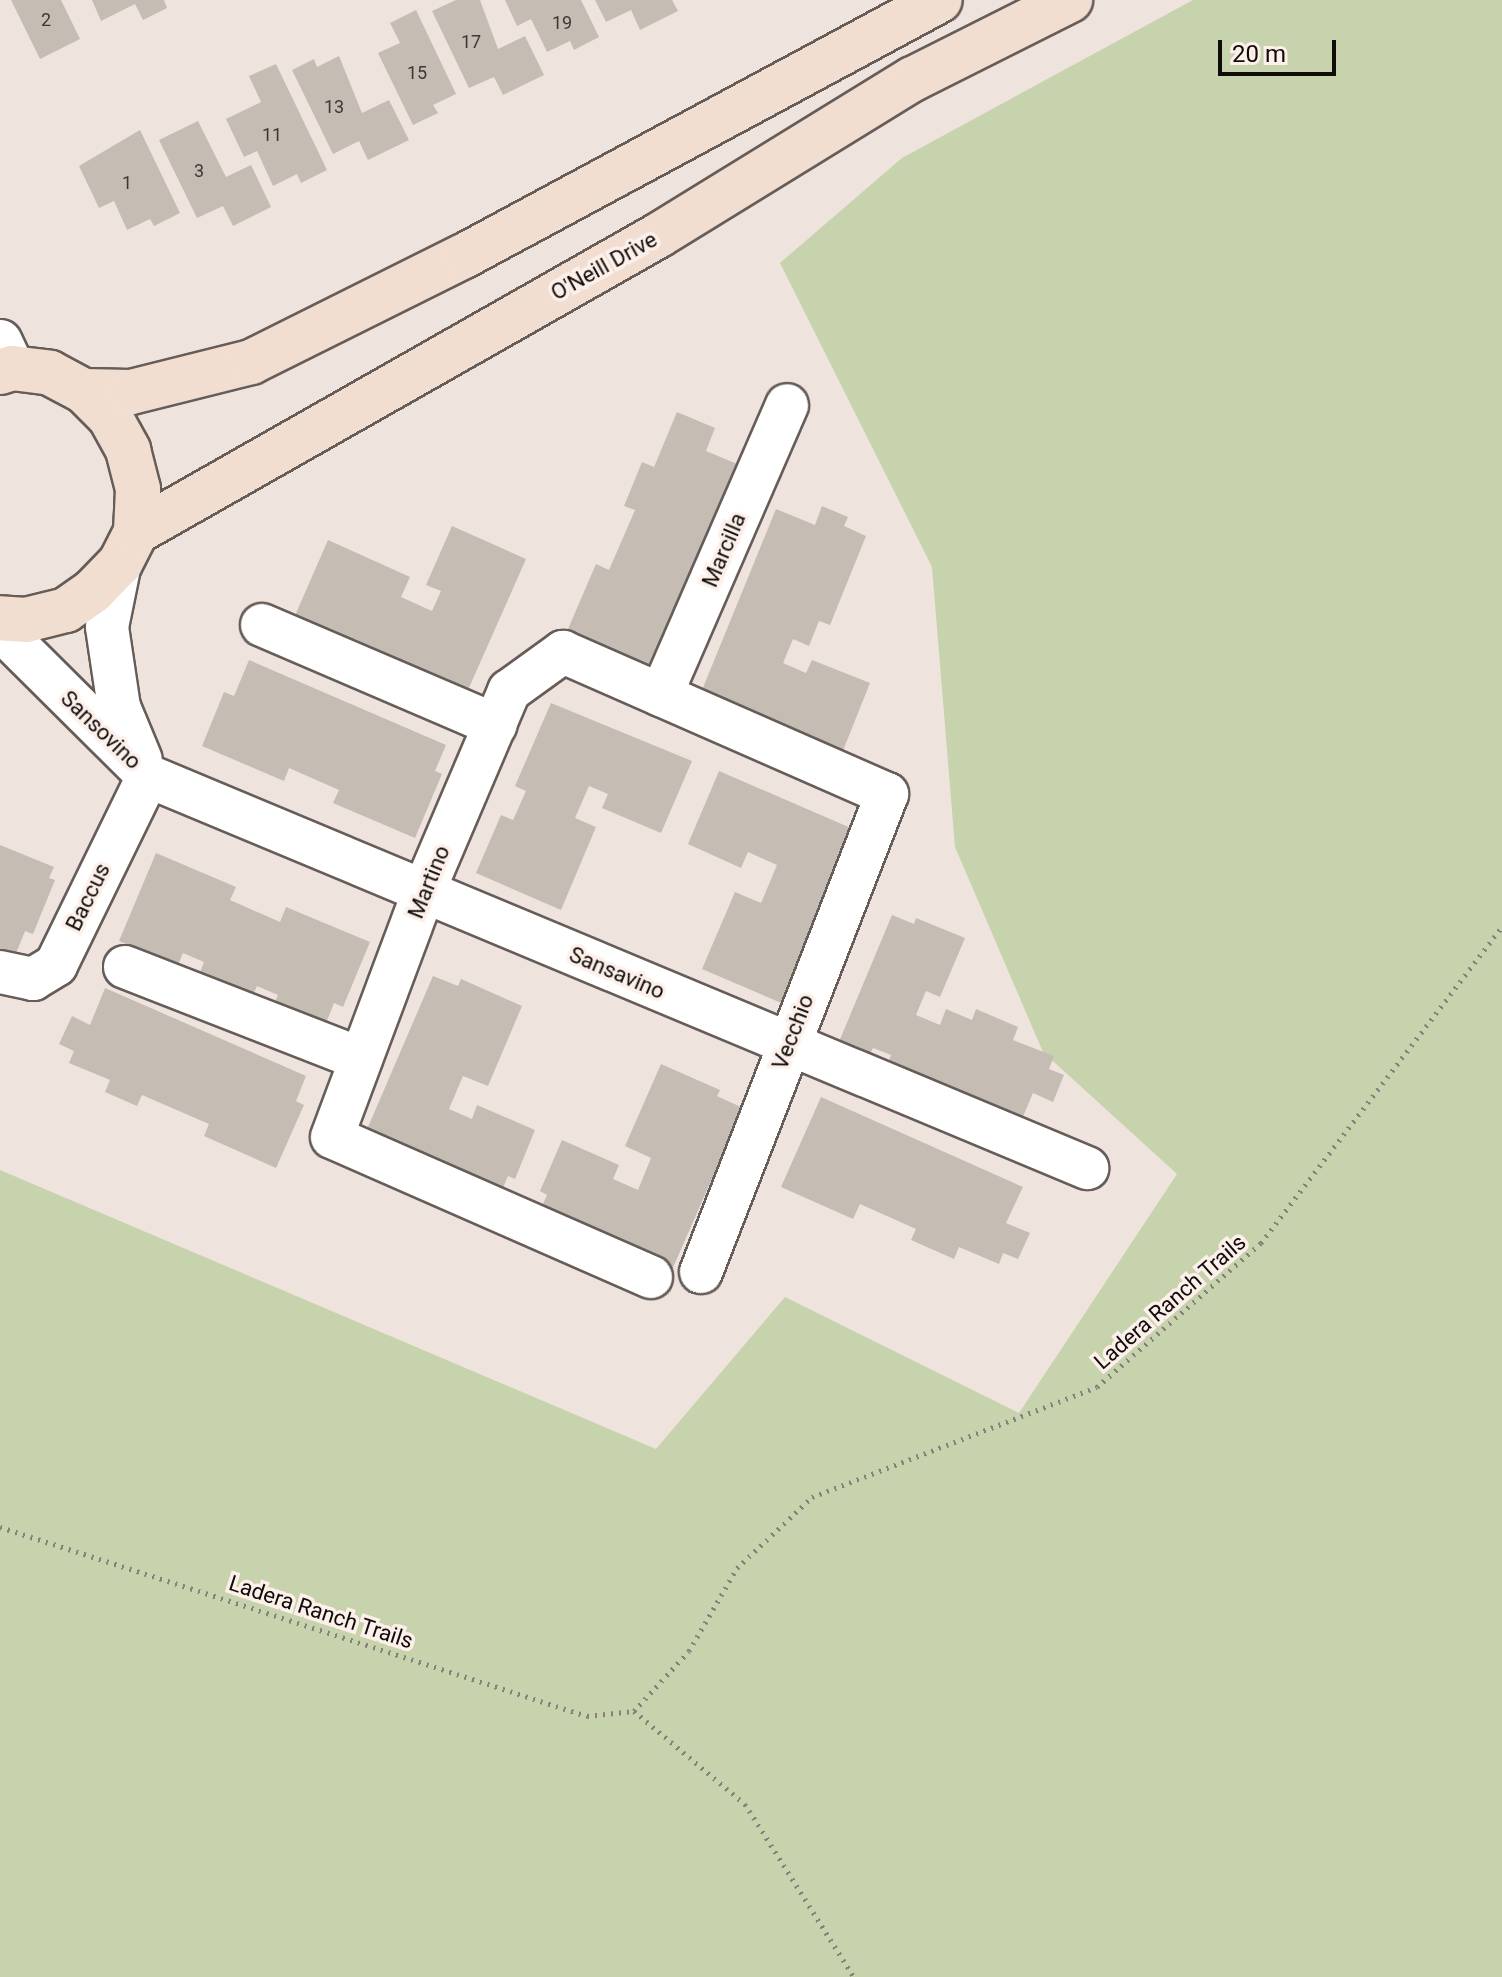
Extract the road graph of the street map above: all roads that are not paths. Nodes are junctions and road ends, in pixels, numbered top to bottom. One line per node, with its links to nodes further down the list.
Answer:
1 (940, 0): 4 (main road)
2 (1070, 0): 6 (main road, O'Neill Drive)
3 (4, 361): 4 (main road)
4 (84, 391): 6 (main road)
5 (787, 405): 10 (street, Marcilla)
6 (128, 548): 7 (main road, O'Neill Drive); 12 (street, Sansovino)
7 (0, 618)
8 (262, 625): 11 (street)
9 (0, 629): 12 (street, Sansovino)
10 (661, 695): 11 (street, Martino); 16 (street, Vecchio)
11 (495, 725): 13 (street, Martino)
12 (148, 776): 13 (street, Sansavino); 15 (street, Baccus)
13 (423, 893): 16 (street, Sansavino); 17 (street, Martino)
14 (125, 967): 17 (street)
15 (0, 972)
16 (787, 1044): 18 (street, Sansavino); 19 (street, Vecchio)
17 (361, 1059): 20 (street, Martino)
18 (1087, 1168)
19 (701, 1272)
20 (651, 1277)

